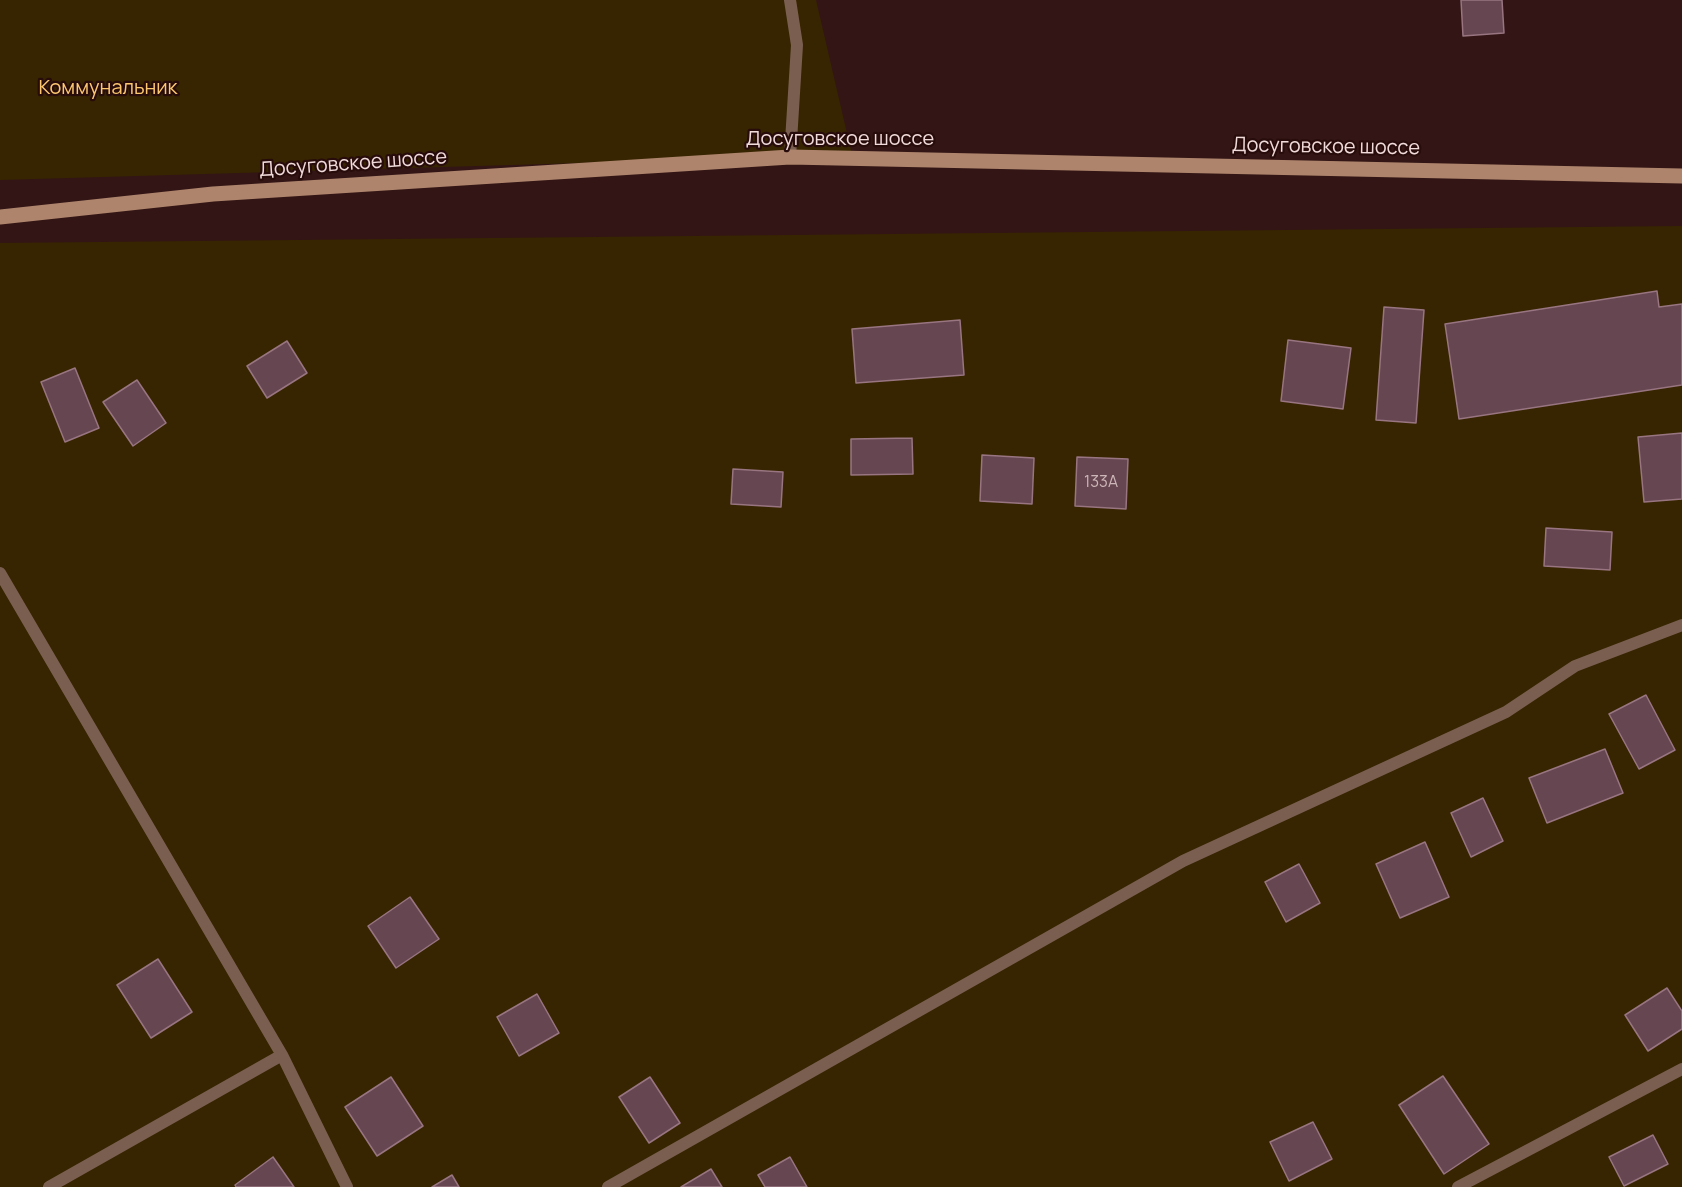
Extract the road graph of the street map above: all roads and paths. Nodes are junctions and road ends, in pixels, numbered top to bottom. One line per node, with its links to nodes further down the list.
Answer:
1 (790, 0): 2 (lane)
2 (790, 157): 3 (main road, Досуговское шоссе); 4 (main road, Досуговское шоссе)
3 (1682, 176)
4 (0, 217)
5 (0, 573): 7 (lane)
6 (1682, 626): 11 (lane)
7 (282, 1055): 9 (lane); 10 (lane)
8 (1682, 1069): 12 (lane)
9 (49, 1187)
10 (347, 1187)
11 (608, 1187)
12 (1458, 1187)

